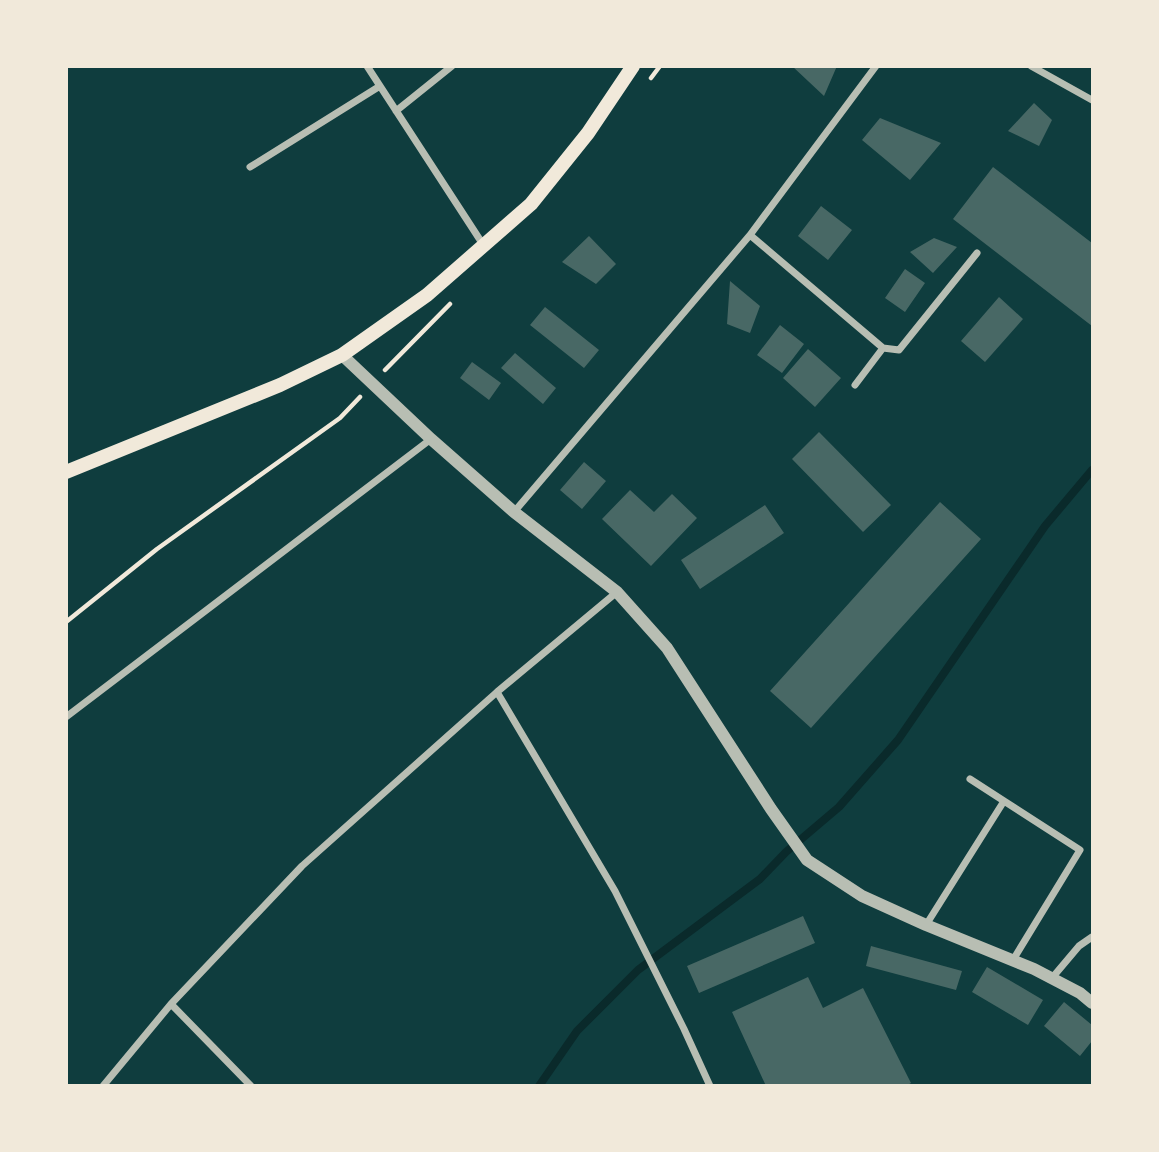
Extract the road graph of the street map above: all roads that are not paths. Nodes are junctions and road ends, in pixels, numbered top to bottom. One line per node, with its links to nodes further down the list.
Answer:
1 (367, 66): 6 (street)
2 (452, 66): 8 (street)
3 (633, 66): 11 (main road)
4 (876, 66): 10 (street)
5 (1031, 66): 7 (street)
6 (380, 86): 8 (street); 9 (street)
7 (1093, 100)
8 (396, 111): 11 (street)
9 (250, 167)
10 (750, 235): 13 (street); 18 (street)
11 (485, 246): 14 (main road)
12 (977, 253): 13 (street)
13 (883, 348): 15 (street)
14 (342, 355): 16 (street); 17 (main road)
15 (855, 385)
16 (431, 439): 18 (street); 21 (street)
17 (66, 472)
18 (514, 512): 19 (street)
19 (617, 592): 20 (street); 24 (street)
20 (497, 692): 29 (street); 32 (street)
21 (66, 717)
22 (970, 779): 23 (street)
23 (1003, 801): 24 (street); 26 (street)
24 (926, 925): 26 (street)
25 (1093, 937): 27 (street)
26 (1013, 960): 27 (street)
27 (1052, 978): 28 (street)
28 (1093, 1003)
29 (171, 1004): 30 (street); 31 (street)
30 (103, 1086)
31 (251, 1086)
32 (710, 1086)

